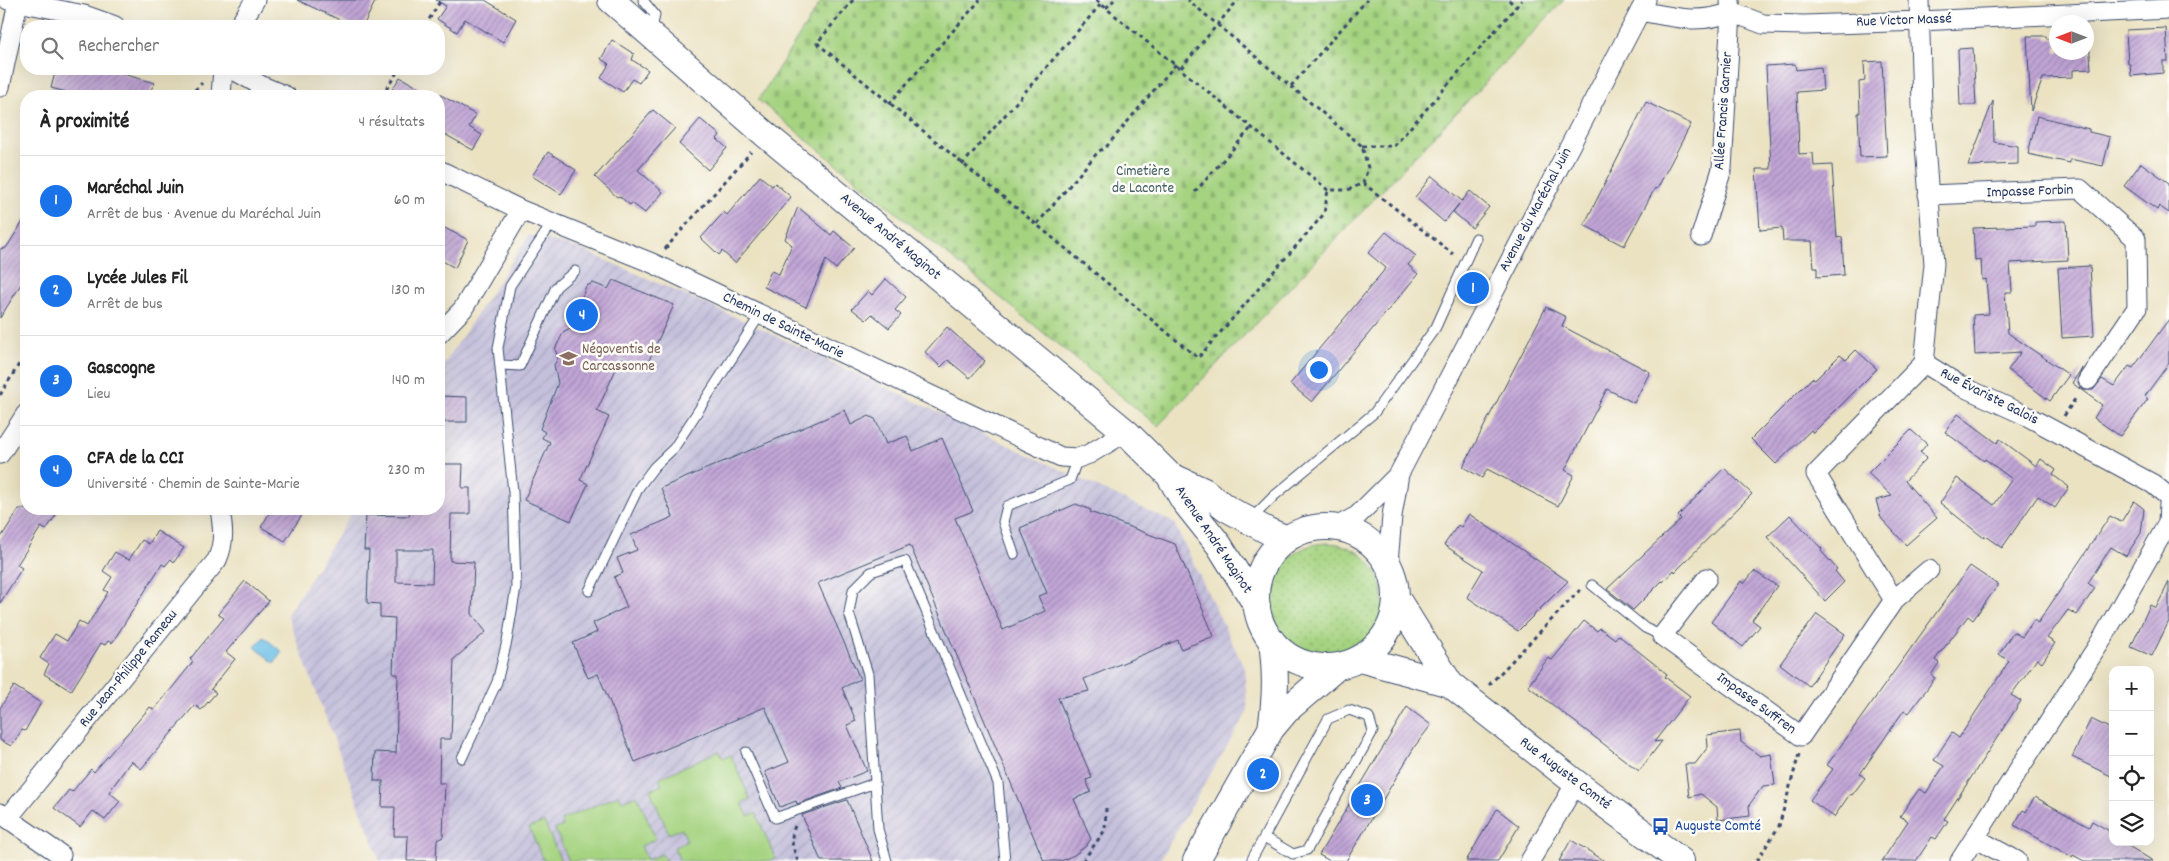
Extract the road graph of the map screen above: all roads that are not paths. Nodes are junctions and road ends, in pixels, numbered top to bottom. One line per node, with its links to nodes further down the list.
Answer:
1 (255, 0): 10 (street)
2 (611, 0): 12 (street, Avenue André Maginot)
3 (643, 0): 12 (lane)
4 (1919, 0): 11 (street, Rue Évariste Galois)
5 (13, 1): 9 (street); 15 (street)
6 (1643, 5): 7 (street); 34 (street, Avenue du Maréchal Juin)
7 (1730, 6): 11 (street, Rue Victor Massé); 22 (street, Allée Francis Garnier)
8 (2169, 9): 11 (street, Rue Victor Massé)
9 (98, 20)
10 (243, 20)
11 (1920, 21): 19 (street, Rue Évariste Galois)
12 (651, 35): 31 (street, Avenue André Maginot)
13 (223, 75): 16 (street)
14 (243, 75): 17 (street)
15 (0, 87)
16 (221, 90)
17 (272, 90)
18 (445, 173): 20 (street, Chemin de Sainte-Marie)
19 (1928, 195): 27 (street, Rue Évariste Galois); 29 (street, Impasse Forbin)
20 (521, 210): 21 (street, Chemin de Sainte-Marie); 26 (street)
21 (552, 223): 25 (street, Chemin de Sainte-Marie); 28 (lane)
22 (1701, 236)
23 (1476, 238): 39 (lane)
24 (575, 270): 28 (lane)
25 (760, 315): 33 (street, Chemin de Sainte-Marie); 47 (lane)
26 (445, 328)
27 (1924, 363): 36 (street, Rue Évariste Galois); 49 (street)
28 (500, 365): 57 (lane)
29 (2088, 380)
30 (20, 423): 32 (street)
31 (1126, 432): 33 (street); 35 (street, Avenue André Maginot)
32 (0, 454)
33 (1078, 458): 42 (lane)
34 (1399, 474): 40 (street, Avenue du Maréchal Juin); 43 (street, Avenue du Maréchal Juin)
35 (1169, 475): 39 (street, Avenue André Maginot); 50 (street, Avenue André Maginot)
36 (2169, 497)
37 (2169, 503): 62 (street)
38 (221, 515): 60 (street, Rue Jean-Philippe Rameau)
39 (1249, 520): 41 (street, Avenue André Maginot)
40 (1336, 527): 41 (street); 43 (street)
41 (1287, 539): 50 (street)
42 (1014, 554)
43 (1388, 563): 48 (street)
44 (1929, 570): 49 (street, Impasse Suffren)
45 (1707, 578): 51 (street)
46 (1592, 585): 51 (lane)
47 (589, 591)
48 (1397, 599): 53 (street); 54 (street, Rue Auguste Comté)
49 (1894, 600): 51 (street, Impasse Suffren)
50 (1257, 606): 52 (street)
51 (1662, 636)
52 (1272, 641): 53 (street); 55 (street)
53 (1349, 663): 54 (street, Rue Auguste Comté); 55 (street)
54 (1450, 684): 59 (street, Rue Auguste Comté)
55 (1271, 728): 66 (street)
56 (746, 752): 58 (lane)
57 (462, 758)
58 (875, 783): 64 (lane); 65 (lane)
59 (1576, 783): 68 (street); 69 (street, Rue Auguste Comté)
60 (4, 816): 63 (street)
61 (1264, 837): 61 (lane); 67 (lane)
62 (1975, 838): 70 (street); 71 (street)
63 (61, 855)
64 (887, 861)
65 (1005, 861)
66 (1196, 861)
67 (1251, 861)
68 (1530, 861)
69 (1681, 861)
70 (1960, 861)
71 (2017, 861)

